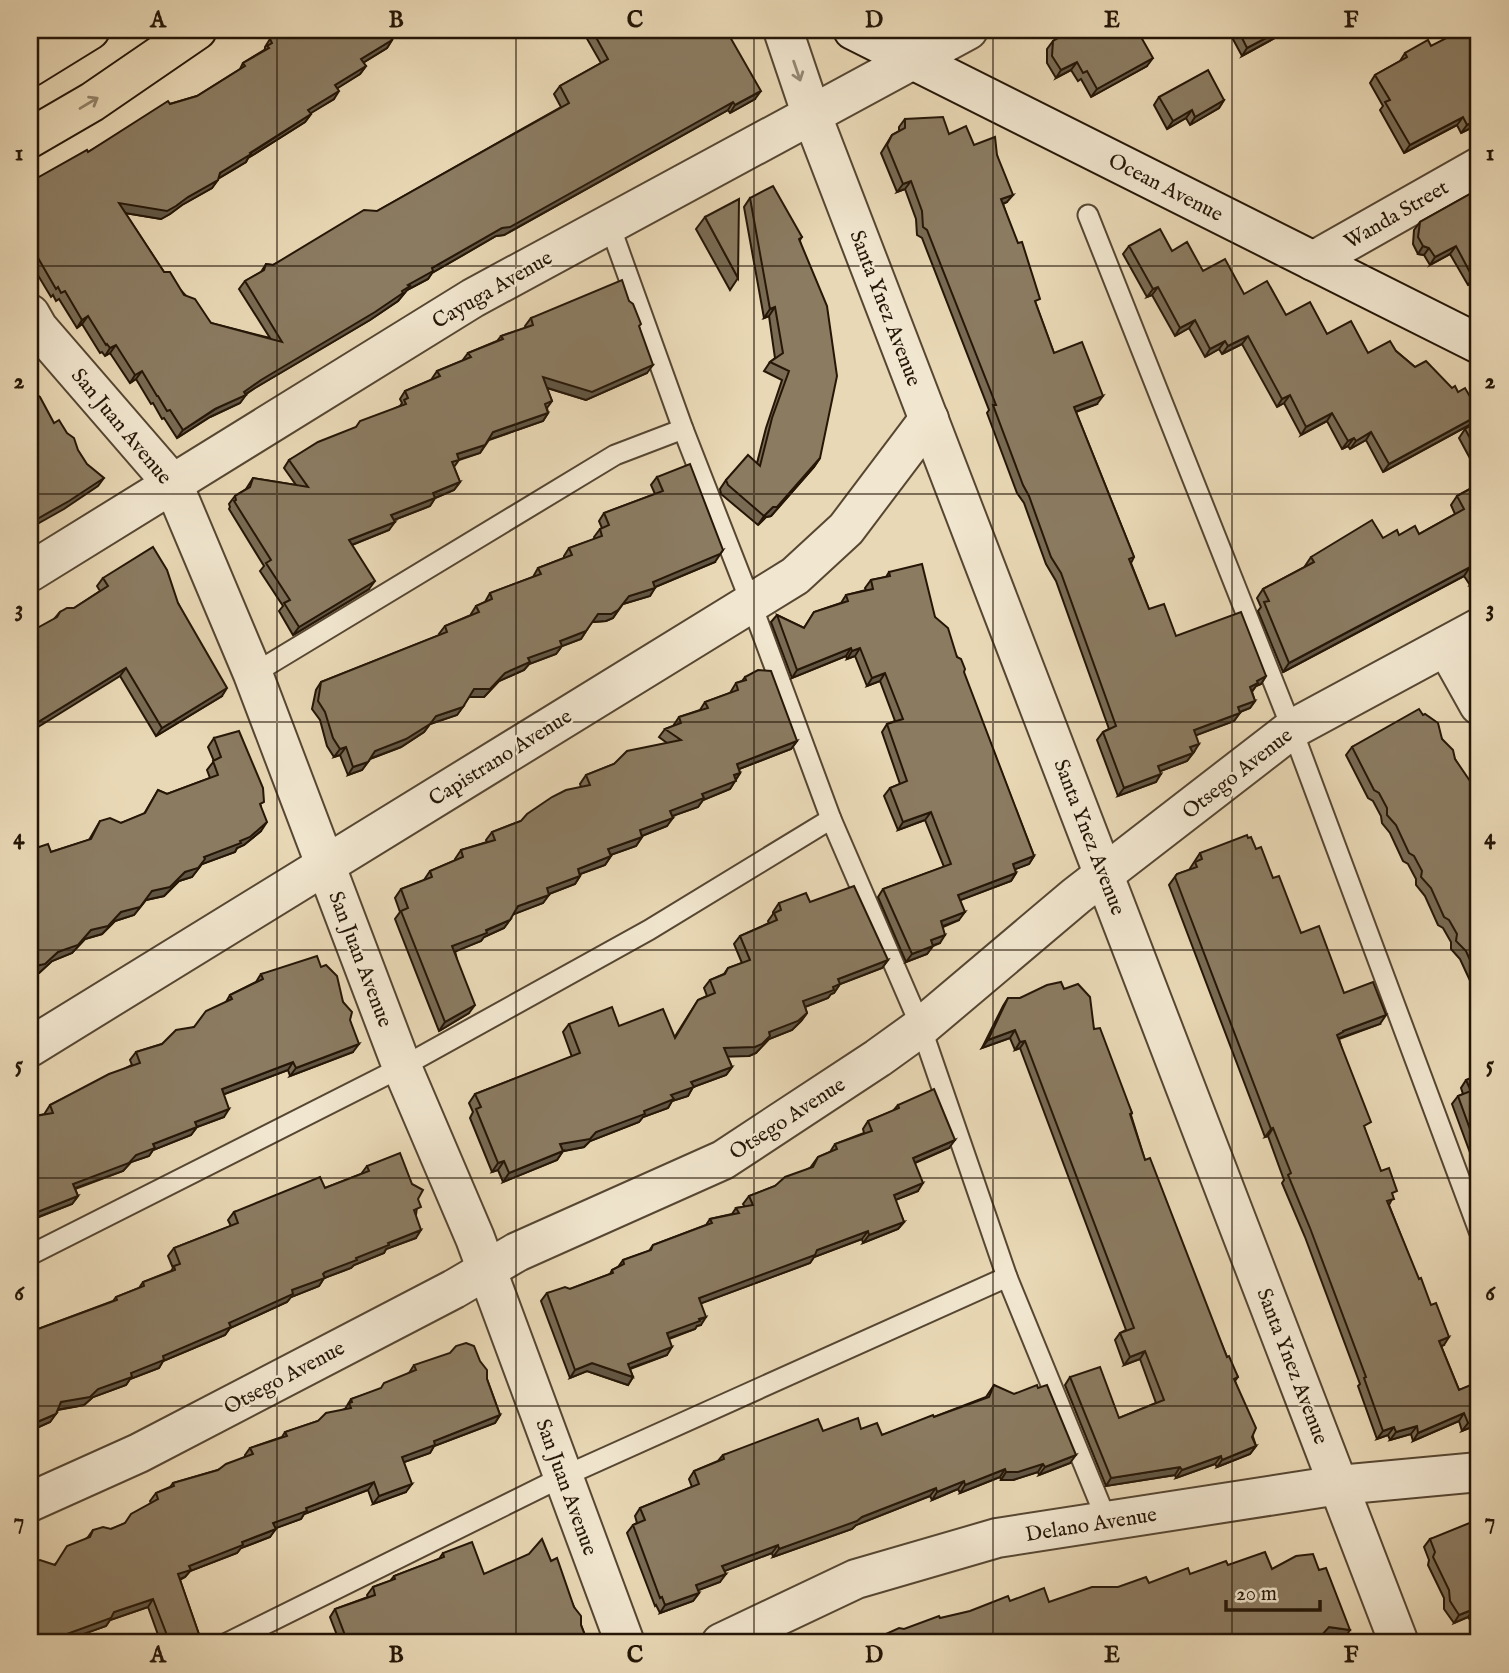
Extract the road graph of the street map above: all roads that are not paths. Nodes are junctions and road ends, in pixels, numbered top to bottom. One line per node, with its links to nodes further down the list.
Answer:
1 (90, 30): 7 (main road)
2 (197, 30): 9 (main road, one-way to 2)
3 (783, 30): 8 (street, Santa Ynez Avenue, one-way to 8)
4 (853, 30): 6 (street, Ocean Avenue)
5 (968, 30): 6 (street, Cayuga Avenue)
6 (913, 60): 8 (street, Cayuga Avenue); 13 (street, Ocean Avenue)
7 (30, 67)
8 (811, 113): 12 (street, Cayuga Avenue); 16 (street, Santa Ynez Avenue)
9 (30, 138)
10 (1479, 167): 13 (street, Wanda Street)
11 (1088, 215): 25 (lane)
12 (609, 223): 17 (lane); 18 (street, Cayuga Avenue)
13 (1313, 261): 15 (street, Ocean Avenue)
14 (30, 314): 18 (street, San Juan Avenue)
15 (1479, 344)
16 (929, 419): 20 (street, Capistrano Avenue); 28 (street, Santa Ynez Avenue)
17 (682, 429): 20 (lane); 23 (lane)
18 (173, 484): 19 (street, Cayuga Avenue); 23 (street, San Juan Avenue)
19 (30, 572)
20 (751, 603): 26 (lane); 27 (street, Capistrano Avenue)
21 (1479, 628): 22 (street, Otsego Avenue)
22 (1446, 646): 24 (street); 25 (street, Otsego Avenue)
23 (253, 674): 27 (street, San Juan Avenue)
24 (1479, 705)
25 (1292, 729): 28 (street, Otsego Avenue); 32 (lane)
26 (831, 820): 29 (lane); 31 (lane)
27 (325, 865): 30 (street, Capistrano Avenue); 31 (street, San Juan Avenue)
28 (1105, 876): 29 (street, Otsego Avenue); 38 (street, Santa Ynez Avenue)
29 (921, 1027): 34 (street, Otsego Avenue); 35 (lane)
30 (30, 1046)
31 (402, 1067): 33 (lane); 34 (street, San Juan Avenue)
32 (1479, 1231)
33 (30, 1255)
34 (487, 1269): 37 (street, San Juan Avenue); 39 (street, Otsego Avenue)
35 (1007, 1277): 37 (lane); 40 (lane)
36 (1479, 1472): 38 (street, Delano Avenue)
37 (563, 1477): 41 (lane); 42 (street, San Juan Avenue)
38 (1339, 1485): 40 (street, Delano Avenue); 44 (street, Santa Ynez Avenue)
39 (30, 1502)
40 (1107, 1521): 43 (street, Delano Avenue)
41 (227, 1643)
42 (625, 1643)
43 (721, 1643)
44 (1399, 1643)

